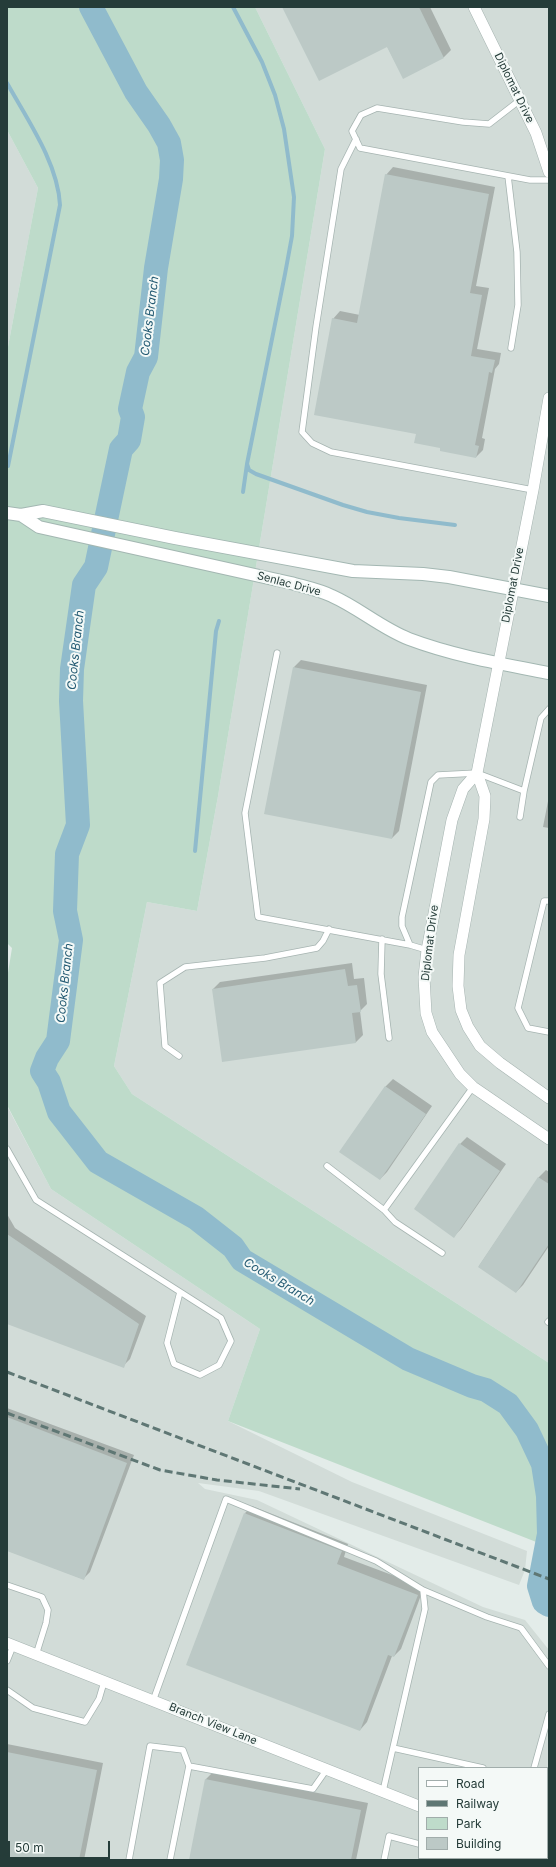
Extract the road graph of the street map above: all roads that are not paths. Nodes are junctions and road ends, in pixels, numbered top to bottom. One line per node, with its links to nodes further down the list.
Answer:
1 (474, 7): 2 (street, Diplomat Drive)
2 (520, 100): 3 (lane); 4 (street, Diplomat Drive)
3 (356, 139): 5 (lane); 9 (lane)
4 (549, 172)
5 (508, 176): 6 (lane); 7 (lane)
6 (549, 180)
7 (511, 348)
8 (549, 398): 9 (street, Diplomat Drive)
9 (533, 490): 12 (street, Diplomat Drive)
10 (7, 513): 11 (street, Senlac Drive)
11 (21, 515): 12 (street, Senlac Drive); 15 (street, Senlac Drive)
12 (512, 590): 13 (street, Senlac Drive); 15 (street, Diplomat Drive)
13 (549, 596)
14 (277, 654): 22 (lane)
15 (498, 663): 16 (street, Senlac Drive); 18 (street, Diplomat Drive)
16 (549, 673)
17 (549, 709): 19 (lane)
18 (477, 773): 19 (lane); 24 (lane); 25 (street, Diplomat Drive); 30 (street, Diplomat Drive)
19 (524, 791): 20 (lane)
20 (520, 817)
21 (549, 901): 26 (lane)
22 (329, 929): 23 (lane); 28 (lane)
23 (382, 939): 24 (lane); 27 (lane)
24 (410, 945): 25 (lane)
25 (427, 950): 29 (street, Diplomat Drive)
26 (549, 1032)
27 (389, 1038)
28 (179, 1056)
29 (473, 1086): 31 (street, Diplomat Drive); 34 (lane)
30 (549, 1098)
31 (549, 1139)
32 (7, 1148): 36 (lane)
33 (327, 1166): 34 (lane)
34 (384, 1210): 35 (lane)
35 (442, 1253)
36 (180, 1292): 36 (lane)
37 (7, 1585): 40 (lane)
38 (422, 1590): 42 (lane); 45 (lane); 47 (lane)
39 (10, 1644): 40 (street, Branch View Lane); 41 (lane)
40 (36, 1655): 43 (street, Branch View Lane)
41 (7, 1661)
42 (549, 1666)
43 (104, 1682): 44 (lane); 45 (street, Branch View Lane)
44 (7, 1690)
45 (154, 1701): 51 (street, Branch View Lane)
46 (549, 1714): 50 (lane)
47 (393, 1748): 49 (lane); 52 (lane)
48 (189, 1766): 51 (lane); 55 (lane); 56 (lane)
49 (478, 1767)
50 (534, 1767)
51 (327, 1769): 52 (street, Branch View Lane)
52 (383, 1791): 53 (street, Branch View Lane)
53 (418, 1806)
54 (418, 1844): 57 (lane)
55 (129, 1860)
56 (170, 1860)
57 (384, 1860)

